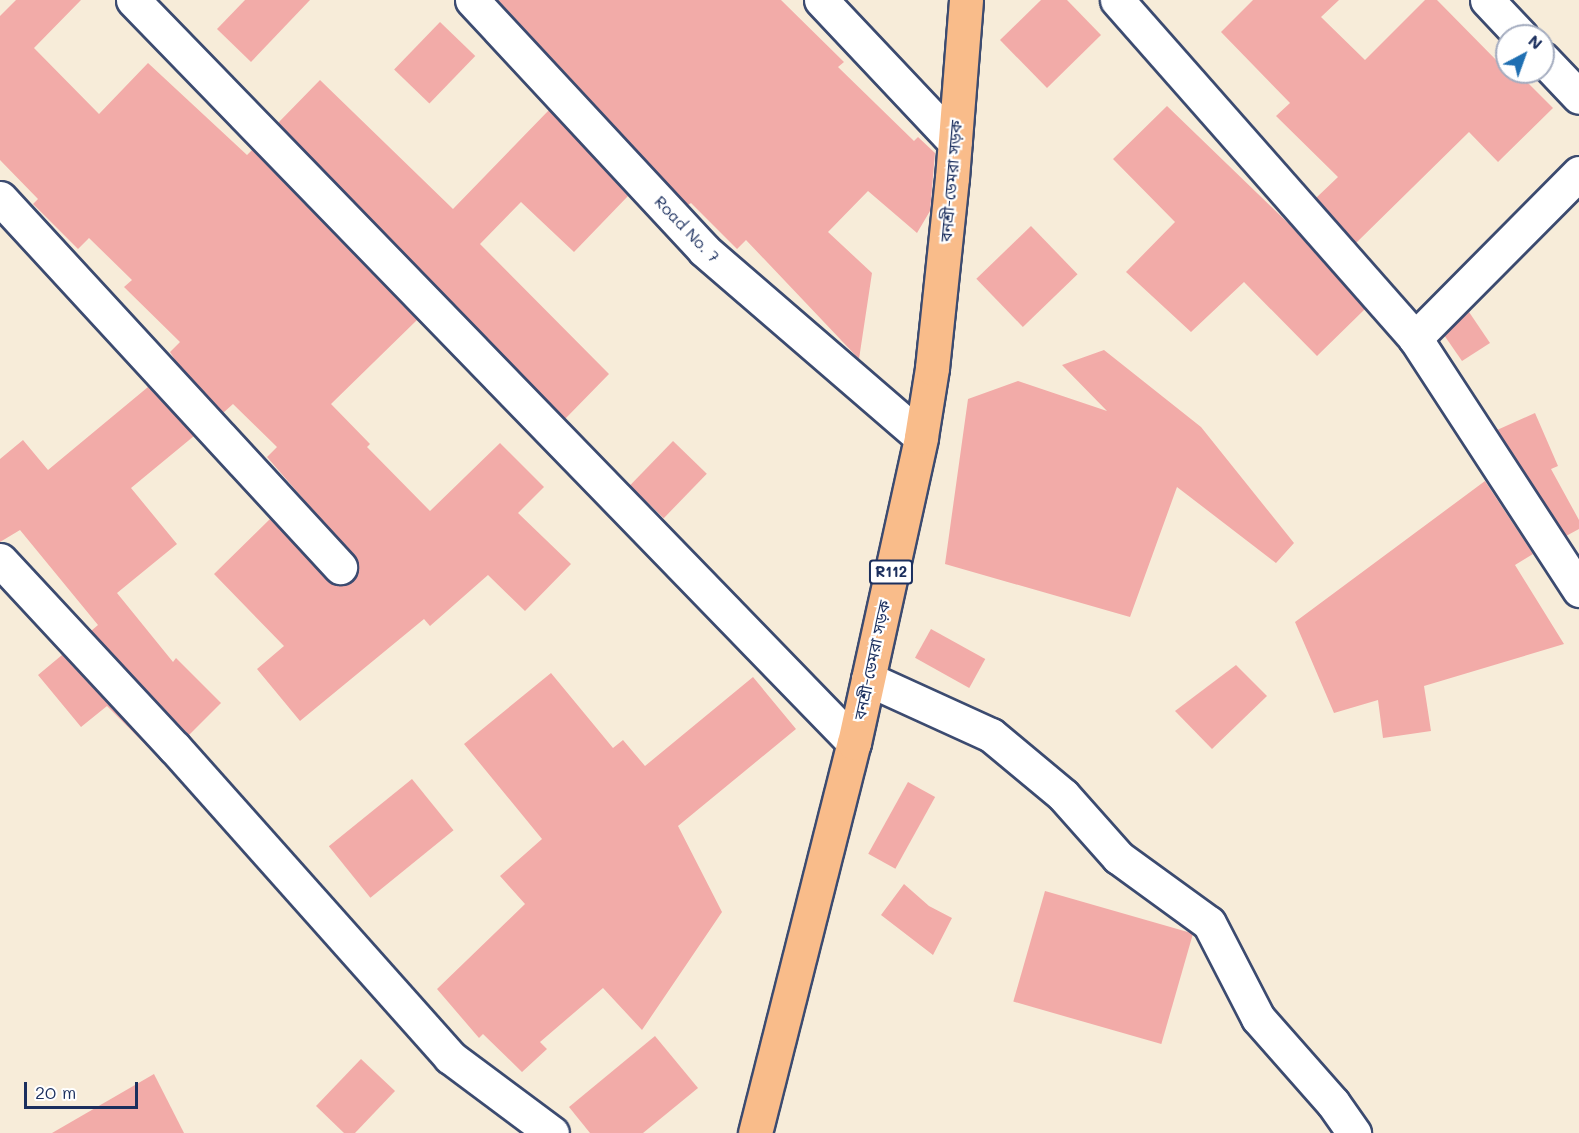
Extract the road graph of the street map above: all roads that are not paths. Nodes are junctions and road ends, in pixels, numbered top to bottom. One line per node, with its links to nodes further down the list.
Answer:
1 (133, 0): 19 (street)
2 (472, 0): 14 (street, Road No. 7)
3 (821, 0): 10 (street)
4 (966, 0): 10 (main road, বনশ্রী-ডেমরা সড়ক / R112)
5 (1117, 0): 13 (street)
6 (1486, 0): 7 (street)
7 (1509, 24)
8 (1555, 72): 9 (street)
9 (1579, 97)
10 (955, 142): 14 (main road, বনশ্রী-ডেমরা সড়ক / R112)
11 (1579, 173): 13 (street)
12 (0, 198): 16 (street)
13 (1416, 338): 17 (street)
14 (921, 437): 18 (main road, বনশ্রী-ডেমরা সড়ক / R112)
15 (0, 560): 20 (street)
16 (340, 567)
17 (1579, 590)
18 (867, 679): 19 (main road, বনশ্রী-ডেমরা সড়ক / R112); 22 (street)
19 (854, 743): 21 (main road, বনশ্রী-ডেমরা সড়ক / R112)
20 (552, 1133)
21 (754, 1133)
22 (1354, 1133)

